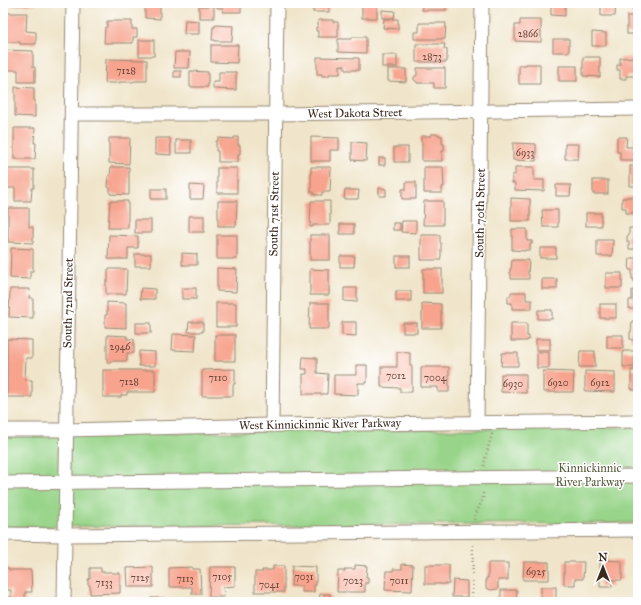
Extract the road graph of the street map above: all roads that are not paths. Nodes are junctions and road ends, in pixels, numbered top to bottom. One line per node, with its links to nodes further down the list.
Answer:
1 (73, 3): 6 (street, South 72nd Street)
2 (277, 3): 7 (street, South 71st Street)
3 (482, 3): 5 (street, South 70th Street)
4 (638, 109): 5 (street, West Dakota Street)
5 (481, 112): 7 (street, West Dakota Street); 9 (street, South 70th Street)
6 (72, 114): 7 (street, West Dakota Street); 12 (street, South 72nd Street)
7 (275, 114): 10 (street, South 71st Street)
8 (638, 421): 9 (street, West Kinnickinnic River Parkway)
9 (477, 422): 10 (street, West Kinnickinnic River Parkway)
10 (272, 425): 12 (street, West Kinnickinnic River Parkway)
11 (3, 430): 12 (street, West Kinnickinnic River Parkway)
12 (66, 430): 14 (street, South 72nd Street)
13 (638, 476): 14 (street)
14 (66, 482): 15 (street); 18 (street, South 72nd Street)
15 (3, 483)
16 (638, 530): 18 (street)
17 (3, 534): 18 (street)
18 (65, 535): 19 (street, South 72nd Street)
19 (64, 602)

